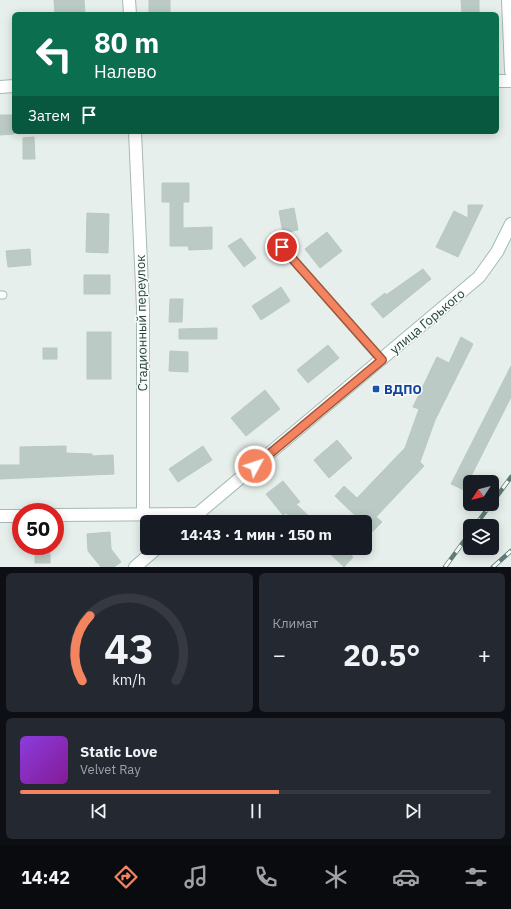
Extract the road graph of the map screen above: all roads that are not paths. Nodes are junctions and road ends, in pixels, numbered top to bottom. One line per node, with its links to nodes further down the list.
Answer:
1 (129, 0): 3 (street)
2 (508, 0): 4 (street)
3 (130, 12)
4 (510, 29): 5 (street)
5 (511, 71)
6 (511, 80): 7 (street)
7 (499, 81)
8 (12, 86): 9 (street)
9 (0, 87)
10 (135, 134): 14 (street, Стадионный переулок)
11 (511, 224): 13 (street, улица Горького)
12 (282, 247): 13 (lane)
13 (382, 360): 17 (street, улица Горького)
14 (143, 514): 15 (street, улица Горького); 16 (street, улица Горького)
15 (64, 515)
16 (156, 515)
17 (197, 515)
18 (0, 516): 19 (street)
19 (12, 516)
20 (149, 555): 21 (street)
21 (135, 567)

